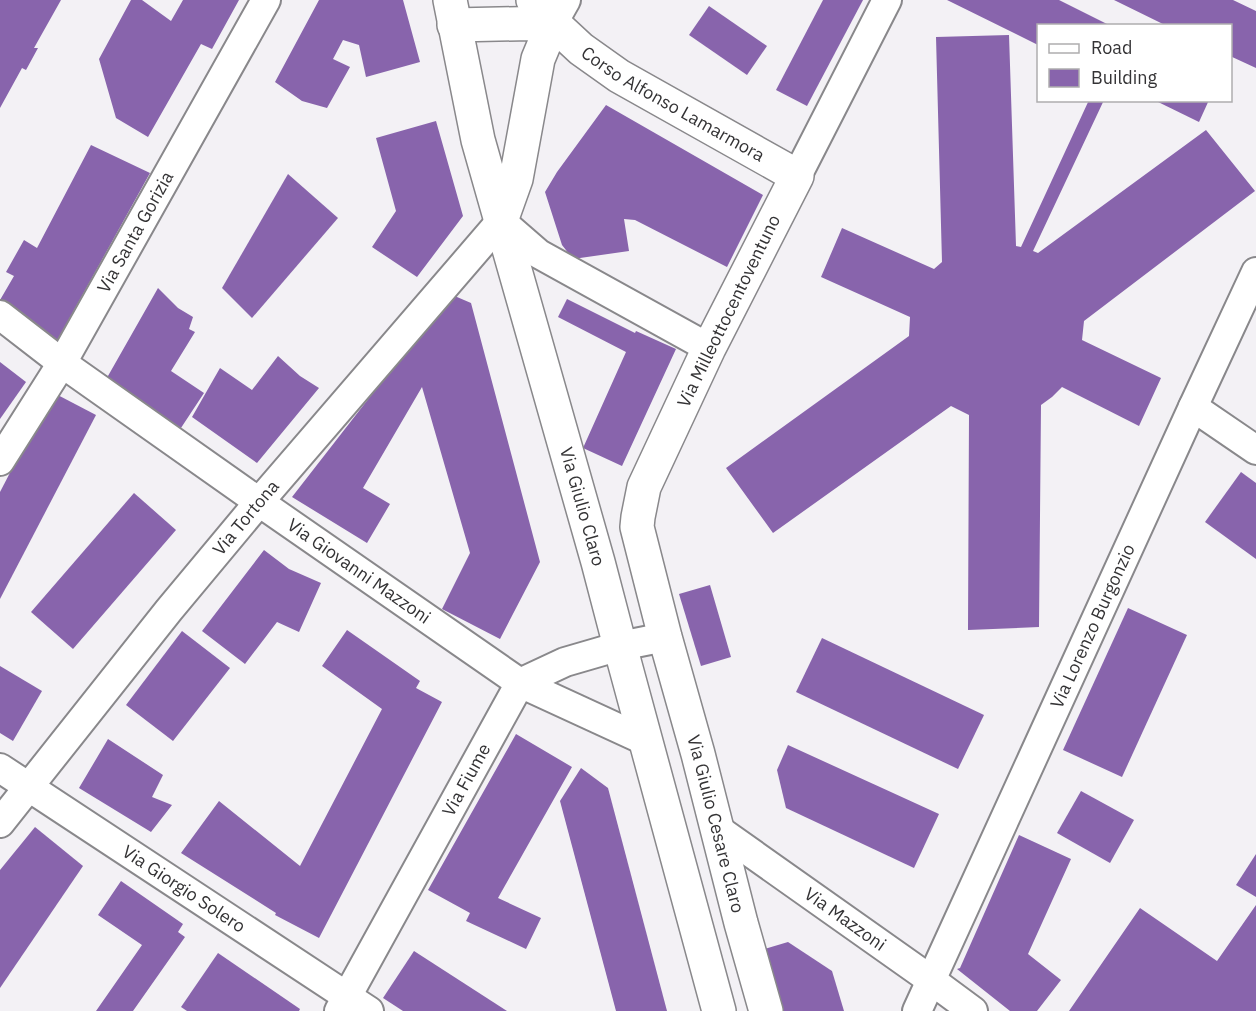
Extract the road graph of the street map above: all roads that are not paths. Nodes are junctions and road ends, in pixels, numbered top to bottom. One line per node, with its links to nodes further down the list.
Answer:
1 (266, 0): 10 (street, Via Santa Gorizia)
2 (887, 0): 5 (street, Via Milleottocentoventuno)
3 (551, 8): 4 (street); 5 (street, Corso Alfonso Lamarmora); 6 (street)
4 (452, 12): 6 (street, Via Giulio Claro)
5 (797, 176): 9 (street, Via Milleottocentoventuno)
6 (501, 221): 9 (street); 14 (street, Via Tortona); 16 (street, Via Giulio Claro)
7 (1256, 272): 11 (street, Via Lorenzo Burgonzio)
8 (0, 315): 10 (street, Via Giovanni Mazzoni)
9 (709, 348): 15 (street, Via Milleottocentoventuno)
10 (62, 363): 13 (street, Via Santa Gorizia); 14 (street, Via Giovanni Mazzoni)
11 (1193, 407): 12 (street); 23 (street, Via Lorenzo Burgonzio)
12 (1256, 450)
13 (0, 461)
14 (259, 502): 17 (street, Via Giovanni Mazzoni); 20 (street, Via Tortona)
15 (664, 637): 16 (street); 22 (street, Via Giulio Cesare Claro)
16 (620, 646): 17 (street); 18 (street, Via Giulio Claro)
17 (520, 683): 18 (street, Via Giovanni Mazzoni); 24 (street, Via Fiume)
18 (646, 741): 25 (street, Via Giulio Claro)
19 (0, 768): 20 (street, Via Giorgio Solero)
20 (28, 787): 21 (street, Via Tortona); 24 (street, Via Giorgio Solero)
21 (0, 823)
22 (716, 828): 23 (street, Via Mazzoni); 26 (street, Via Giulio Cesare Claro)
23 (931, 980): 27 (street, Via Lorenzo Burgonzio); 28 (street, Via Mazzoni)
24 (352, 1006)
25 (719, 1011)
26 (766, 1011)
27 (917, 1011)
28 (973, 1011)

